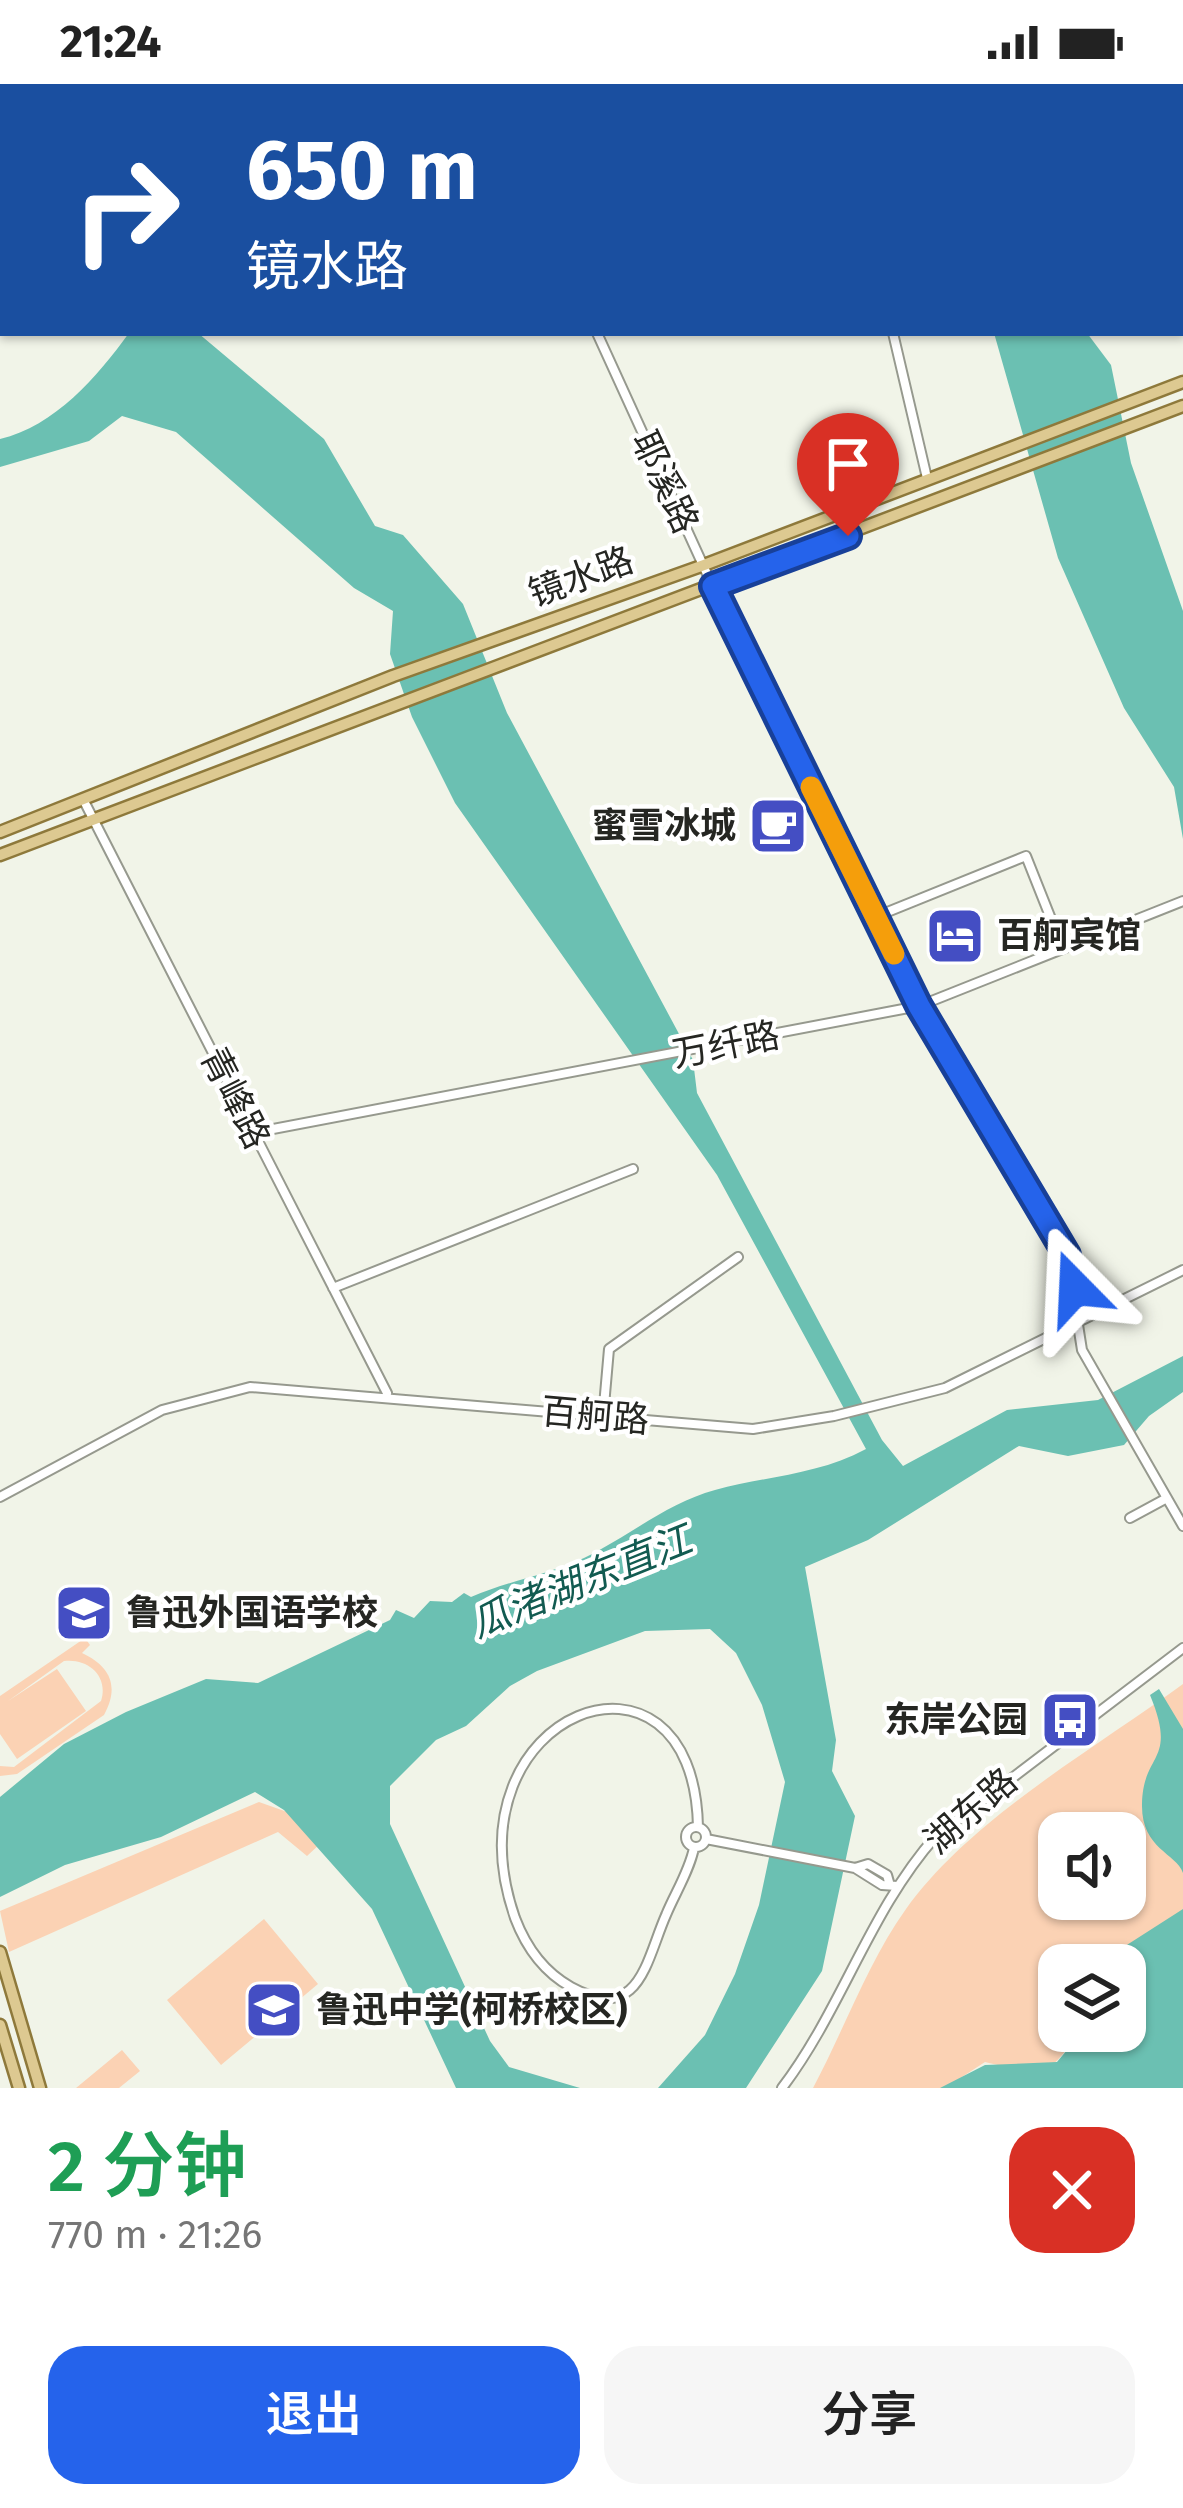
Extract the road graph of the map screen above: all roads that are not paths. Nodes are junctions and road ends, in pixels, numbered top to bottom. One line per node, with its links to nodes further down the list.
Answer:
1 (598, 336): 6 (street, 耶溪路)
2 (894, 336): 5 (street)
3 (1183, 382): 5 (main road, 镜水路)
4 (1183, 406): 7 (main road, 镜水路)
5 (926, 478): 6 (main road, 镜水路)
6 (704, 565): 7 (street, 耶溪路); 8 (main road, 镜水路)
7 (713, 586): 9 (main road, 镜水路); 13 (street, 耶溪路)
8 (84, 801): 9 (street, 青峰路); 10 (main road, 镜水路)
9 (94, 821): 11 (main road, 镜水路); 16 (street, 青峰路)
10 (0, 832)
11 (0, 855)
12 (1183, 901): 14 (street, 万纤路)
13 (875, 917): 14 (street); 15 (street, 耶溪路)
14 (1063, 949): 15 (street, 万纤路)
15 (919, 1006): 16 (street, 万纤路); 21 (street, 耶溪路)
16 (252, 1132): 20 (street, 青峰路)
17 (633, 1169): 20 (street)
18 (737, 1257): 23 (street)
19 (1183, 1270): 21 (street, 百舸路)
20 (333, 1288): 22 (street, 青峰路)
21 (1082, 1321): 23 (street, 百舸路); 25 (street, 耶溪路)
22 (388, 1395): 23 (street, 百舸路); 24 (street, 百舸路)
23 (603, 1418)
24 (0, 1497)
25 (1167, 1498): 26 (street); 27 (street, 耶溪路)
26 (1130, 1518)
27 (1183, 1526)
28 (1183, 1648): 32 (street, 湖东路)
29 (698, 1827): 30 (street); 31 (street); 31 (street)
30 (706, 1839): 31 (street); 32 (street)
31 (694, 1848)
32 (893, 1884): 37 (street, 湖东路)
33 (0, 1952): 36 (main road)
34 (0, 2025): 35 (main road)
35 (19, 2088)
36 (40, 2088)
37 (782, 2088)

